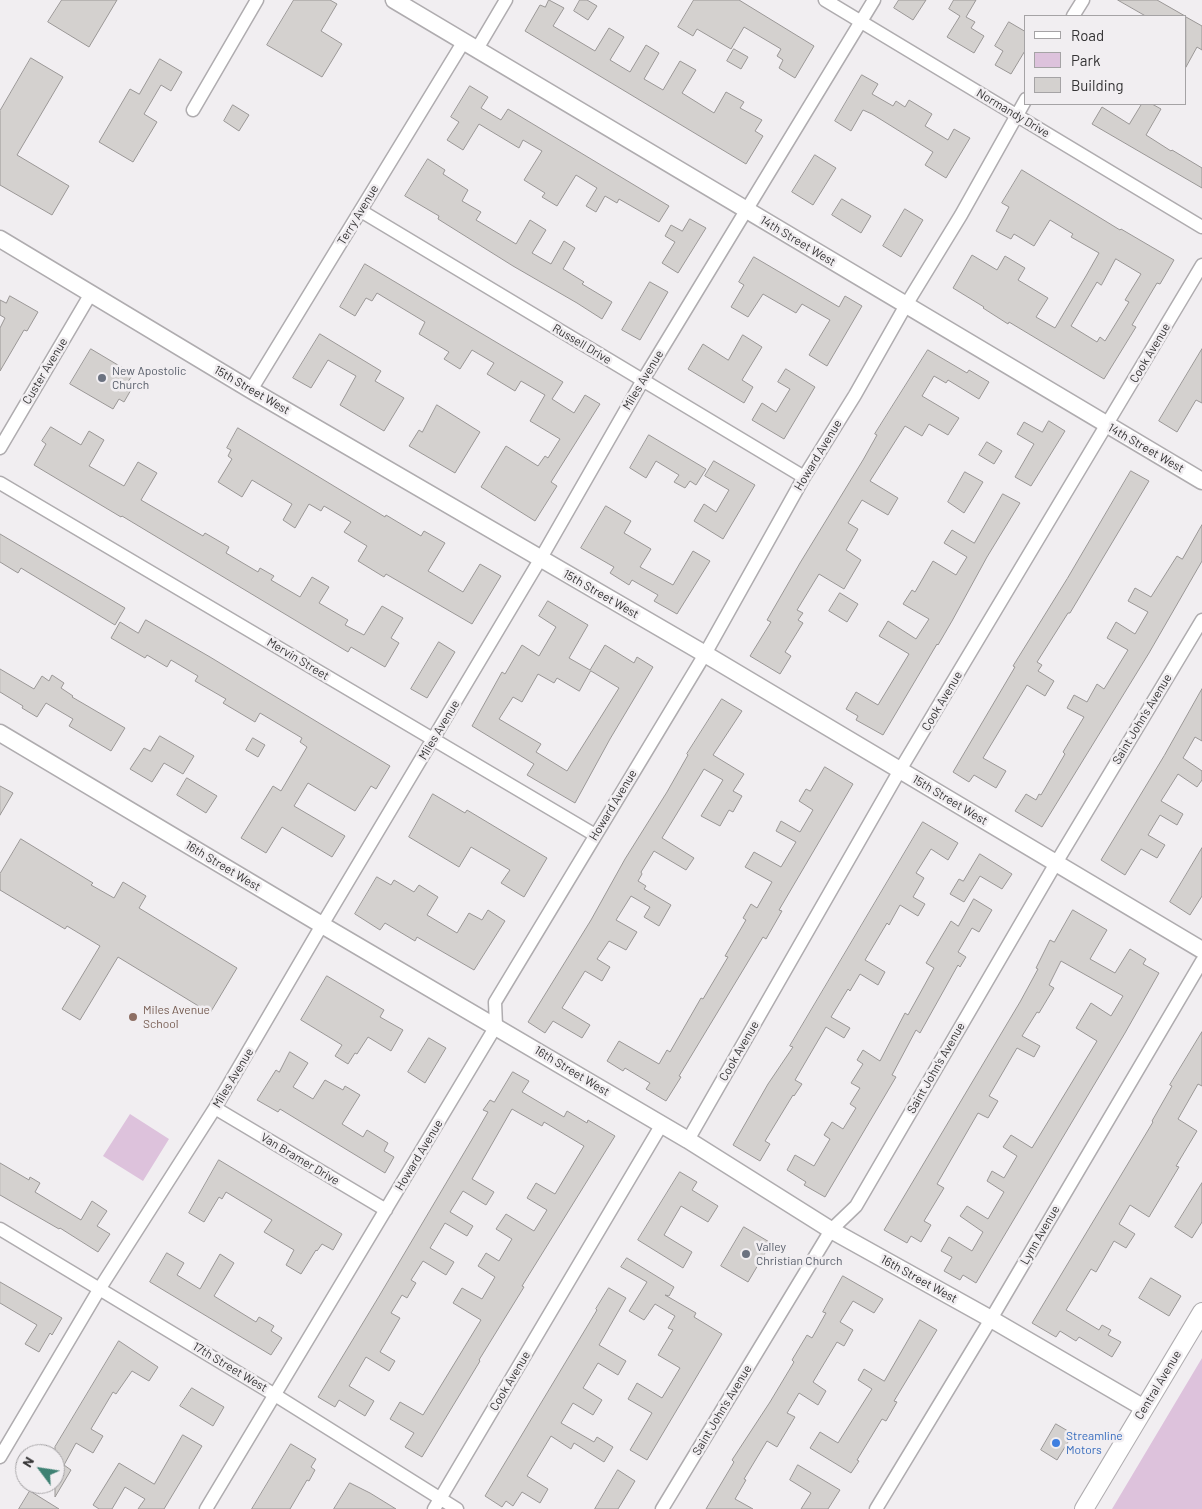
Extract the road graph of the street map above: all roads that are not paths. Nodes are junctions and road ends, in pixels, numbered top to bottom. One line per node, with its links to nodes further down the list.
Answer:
1 (257, 0): 11 (street)
2 (394, 0): 9 (street, 14th Street West)
3 (506, 0): 9 (street, Terry Avenue)
4 (825, 0): 8 (street, Normandy Drive)
5 (874, 0): 8 (street, Miles Avenue)
6 (1083, 0): 7 (street)
7 (1074, 15)
8 (862, 22): 12 (street, Normandy Drive); 13 (street, Miles Avenue)
9 (470, 45): 13 (street, 14th Street West); 14 (street, Terry Avenue)
10 (1024, 102): 12 (street, Howard Avenue)
11 (193, 110)
12 (1016, 115): 15 (street, Normandy Drive); 19 (street, Howard Avenue)
13 (746, 210): 19 (street, 14th Street West); 20 (street, Miles Avenue)
14 (360, 211): 20 (street, Russell Drive); 21 (street, Terry Avenue)
15 (1202, 227)
16 (0, 239): 18 (street, 15th Street West)
17 (1202, 265): 22 (street, Cook Avenue)
18 (90, 295): 21 (street, 15th Street West); 23 (street, Custer Avenue)
19 (906, 305): 22 (street, 14th Street West); 24 (street, Howard Avenue)
20 (643, 380): 24 (street, Russell Drive); 27 (street, Miles Avenue)
21 (252, 390): 27 (street, 15th Street West)
22 (1107, 425): 25 (street, 14th Street West); 32 (street, Cook Avenue)
23 (0, 448)
24 (804, 477): 29 (street, Howard Avenue)
25 (1202, 481)
26 (0, 483): 31 (street, Mervin Street)
27 (541, 558): 29 (street, 15th Street West); 31 (street, Miles Avenue)
28 (1202, 620): 34 (street, Saint John's Avenue)
29 (705, 654): 32 (street, 15th Street West); 33 (street, Howard Avenue)
30 (0, 733): 35 (street, 16th Street West)
31 (434, 739): 33 (street, Mervin Street); 35 (street, Miles Avenue)
32 (900, 770): 34 (street, 15th Street West); 41 (street, Cook Avenue)
33 (595, 834): 38 (street, Howard Avenue)
34 (1056, 863): 36 (street, 15th Street West); 44 (street, Saint John's Avenue)
35 (322, 925): 38 (street, 16th Street West); 39 (street, Miles Avenue)
36 (1202, 950)
37 (1202, 960): 47 (street, Lynn Avenue)
38 (496, 1026): 40 (street, 16th Street West); 42 (street, Howard Avenue)
39 (215, 1108): 42 (street, Van Bramer Drive); 45 (street, Miles Avenue)
40 (662, 1124): 41 (street, 16th Street West); 51 (street, Cook Avenue)
41 (688, 1140): 44 (street, 16th Street West)
42 (386, 1210): 48 (street, Howard Avenue)
43 (0, 1229): 45 (street, 17th Street West)
44 (831, 1230): 47 (street, 16th Street West); 54 (street, Saint John's Avenue)
45 (100, 1288): 48 (street, 17th Street West); 50 (street, Miles Avenue)
46 (1202, 1312): 49 (main road, Central Avenue)
47 (991, 1320): 49 (street, 16th Street West); 55 (street, Lynn Avenue)
48 (276, 1395): 51 (street, 17th Street West); 52 (street, Howard Avenue)
49 (1144, 1408): 56 (main road, Central Avenue)
50 (0, 1457)
51 (437, 1504): 53 (street, 17th Street West)
52 (206, 1509)
53 (457, 1509)
54 (662, 1509)
55 (876, 1509)
56 (1084, 1509)

